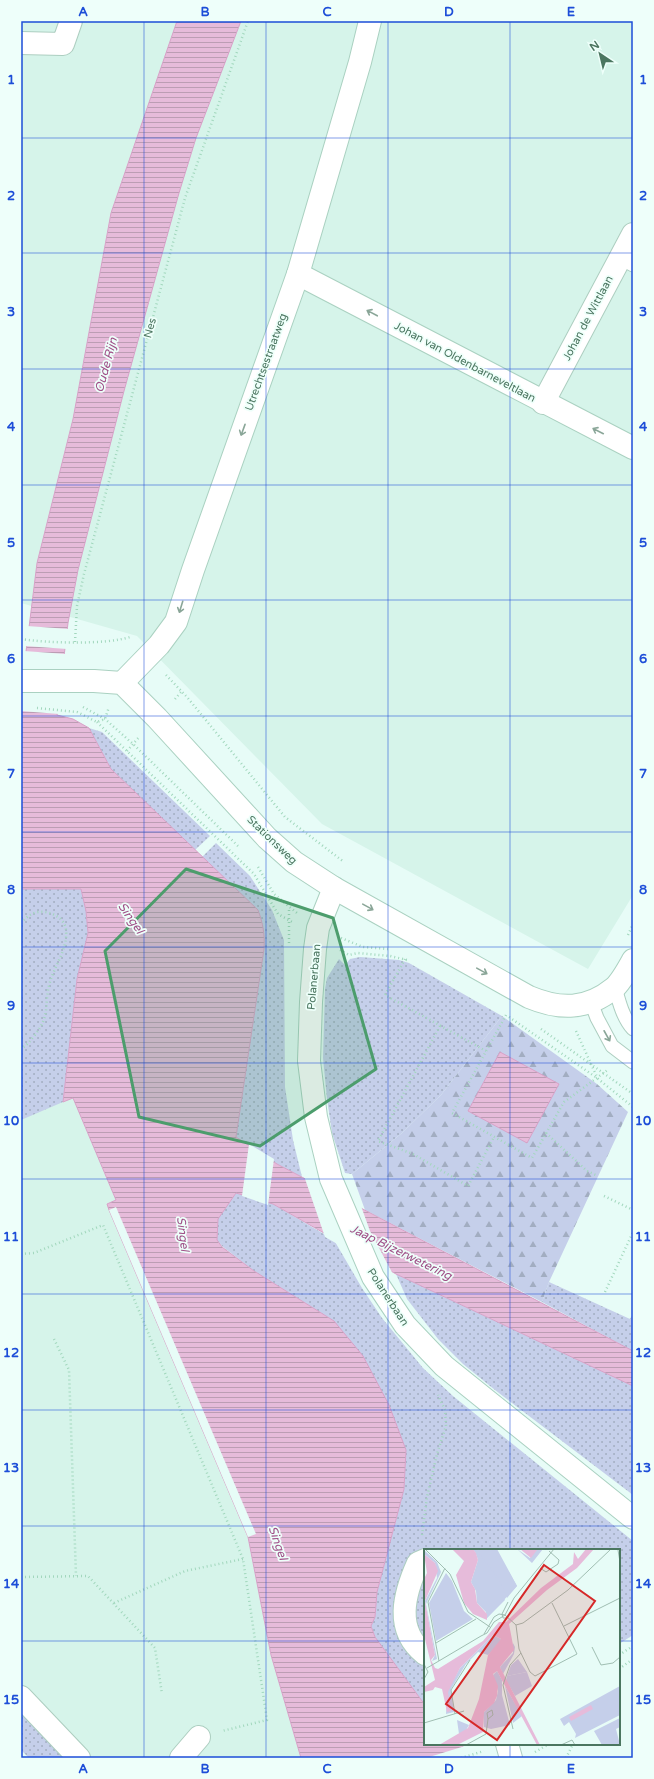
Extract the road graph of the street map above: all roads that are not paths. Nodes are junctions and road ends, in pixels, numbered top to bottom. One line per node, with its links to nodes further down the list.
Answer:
1 (71, 21): 3 (main road)
2 (370, 21): 6 (main road, Utrechtsestraatweg)
3 (21, 43)
4 (633, 234): 5 (main road, Johan de Wittlaan)
5 (626, 262): 7 (main road, Johan de Wittlaan)
6 (298, 274): 7 (main road, Johan van Oldenbarneveltlaan, one-way to 6); 10 (main road, Utrechtsestraatweg, one-way to 10)
7 (543, 403): 8 (main road, Johan van Oldenbarneveltlaan, one-way to 7)
8 (633, 448)
9 (21, 680): 10 (main road)
10 (122, 683): 11 (main road, Stationsweg)
11 (334, 888): 14 (main road, Stationsweg, one-way to 14); 17 (main road, Polanerbaan)
12 (633, 960): 13 (main road)
13 (615, 987): 14 (main road); 15 (lane)
14 (591, 1002): 16 (lane, one-way to 16)
15 (633, 1029)
16 (633, 1062)
17 (633, 1518)
18 (421, 1562): 19 (main road)
19 (424, 1653)
20 (21, 1697): 23 (main road)
21 (199, 1737): 24 (main road)
22 (507, 1745): 25 (main road)
23 (79, 1758)
24 (180, 1758)
25 (511, 1758)

